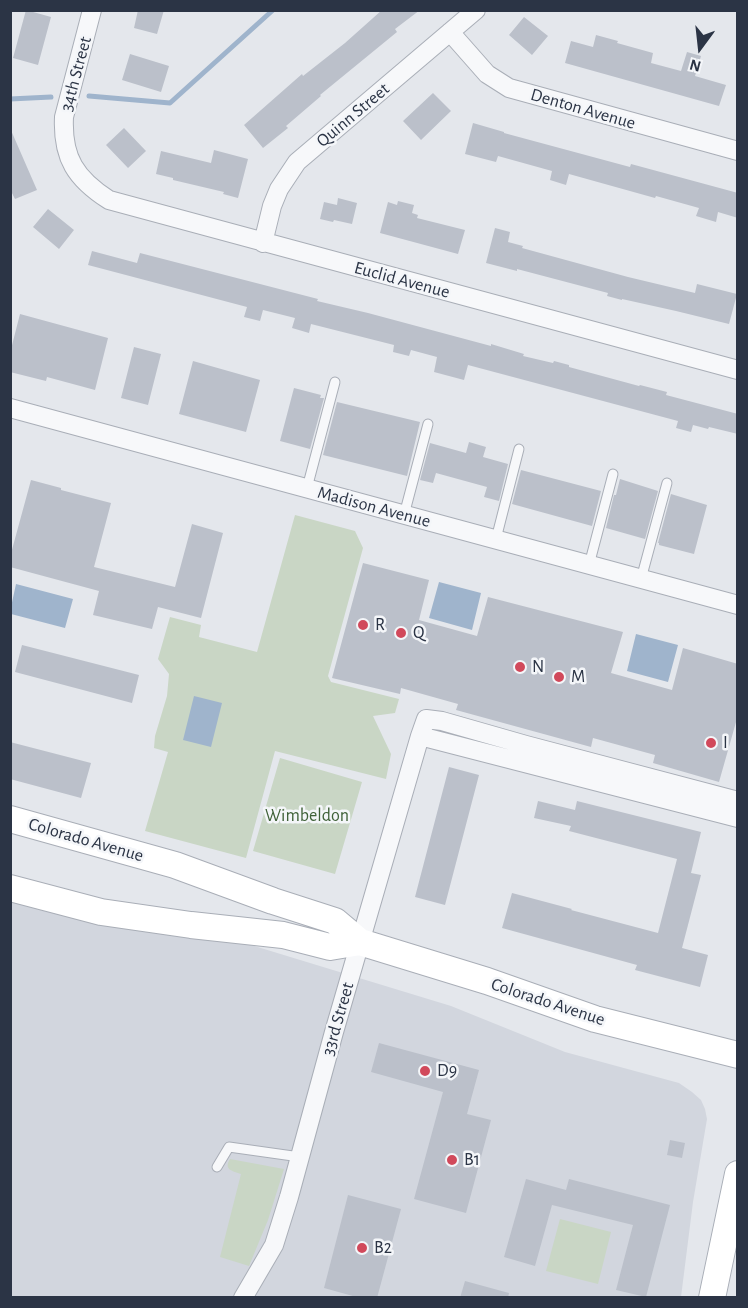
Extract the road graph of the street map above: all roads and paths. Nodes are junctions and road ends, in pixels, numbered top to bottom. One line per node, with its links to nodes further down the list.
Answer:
1 (92, 10): 5 (street, 34th Street)
2 (476, 10): 3 (street, Quinn Street)
3 (450, 32): 4 (street, Denton Avenue); 6 (street, Quinn Street)
4 (738, 151)
5 (77, 172): 6 (street, Euclid Avenue)
6 (263, 243): 7 (street, Euclid Avenue)
7 (738, 369)
8 (335, 382): 14 (lane)
9 (10, 408): 14 (street, Madison Avenue)
10 (428, 424): 15 (lane)
11 (519, 449): 16 (lane)
12 (613, 474): 17 (lane)
13 (667, 483): 18 (lane)
14 (307, 488): 15 (street, Madison Avenue)
15 (404, 515): 16 (street, Madison Avenue)
16 (496, 540): 17 (street, Madison Avenue)
17 (589, 565): 18 (street, Madison Avenue)
18 (641, 579): 19 (street, Madison Avenue)
19 (738, 605)
20 (420, 736): 21 (street); 22 (street); 25 (street, 33rd Street)
21 (738, 801)
22 (738, 818)
23 (10, 819): 25 (main road, Colorado Avenue)
24 (10, 888): 25 (main road, Colorado Avenue)
25 (360, 942): 26 (main road, Colorado Avenue); 27 (street, 33rd Street)
26 (738, 1055)
27 (300, 1157): 28 (lane); 30 (street, 33rd Street)
28 (217, 1167)
29 (738, 1174): 31 (main road)
30 (243, 1298)
31 (712, 1298)

